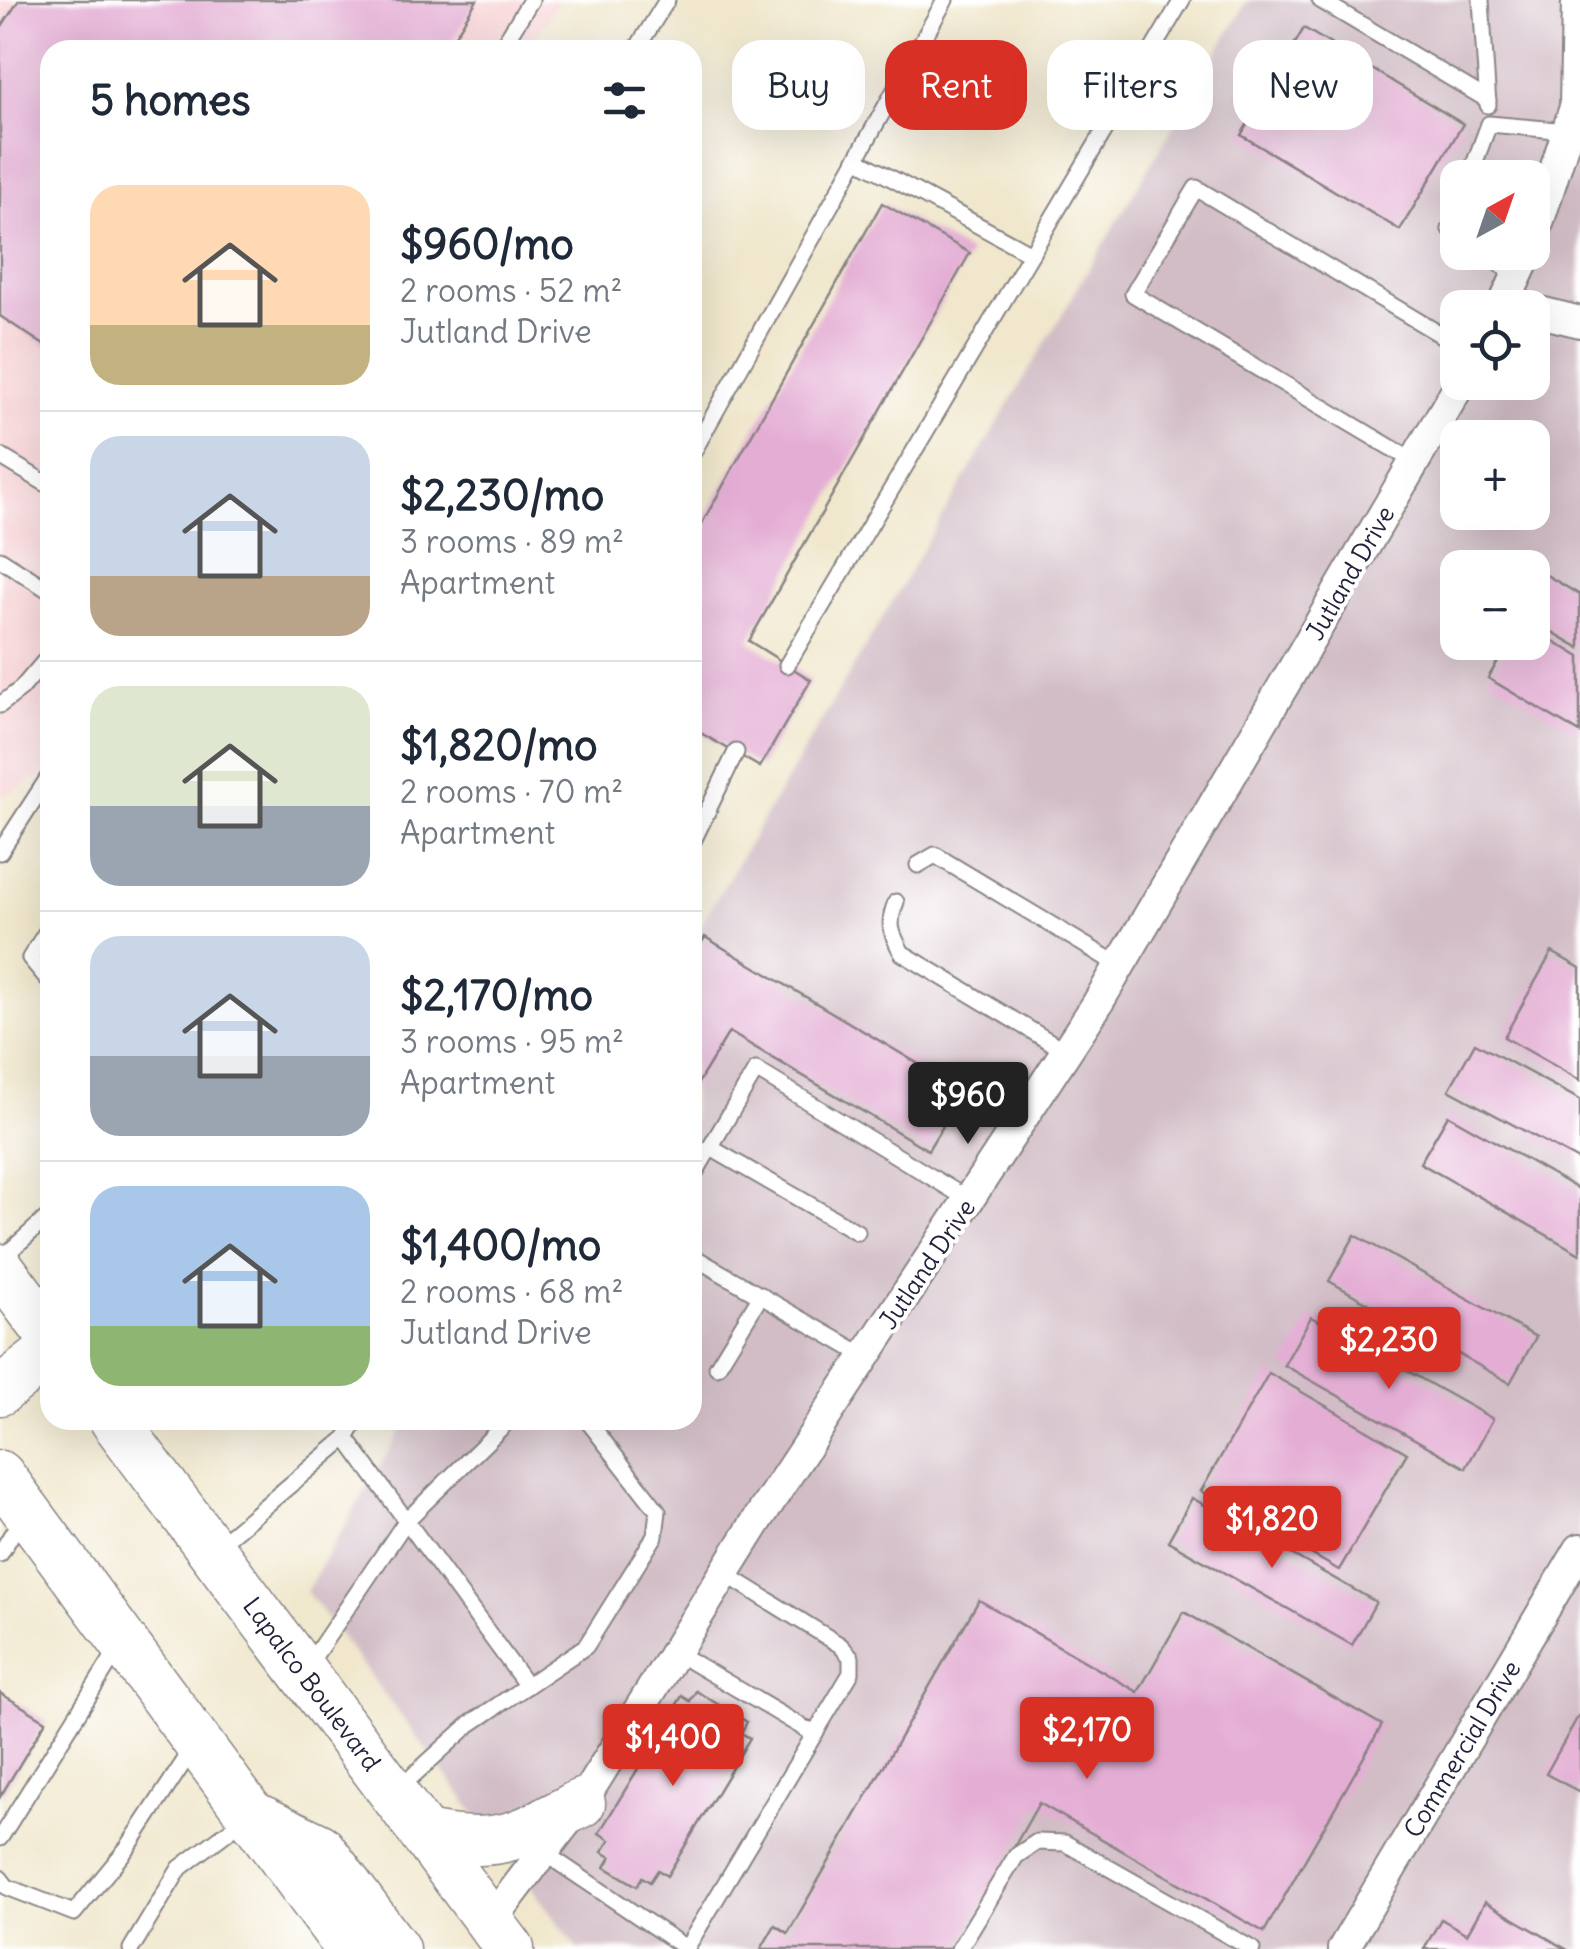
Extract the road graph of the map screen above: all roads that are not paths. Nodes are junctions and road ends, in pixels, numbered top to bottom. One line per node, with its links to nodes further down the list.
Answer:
1 (531, 0): 8 (lane)
2 (666, 0): 9 (lane)
3 (945, 0): 13 (lane)
4 (1182, 0): 16 (lane)
5 (1320, 0): 10 (lane)
6 (1482, 0): 10 (lane)
7 (1577, 0): 12 (street)
8 (506, 40)
9 (642, 40)
10 (1488, 100): 11 (lane)
11 (1489, 124): 12 (lane); 14 (lane)
12 (1567, 131): 15 (street)
13 (856, 159): 16 (lane); 23 (lane)
14 (1476, 160)
15 (1550, 185)
16 (1031, 254): 29 (lane)
17 (1498, 270): 18 (lane)
18 (1515, 290)
19 (1550, 308): 20 (street)
20 (1580, 322)
21 (1440, 334): 25 (lane)
22 (1450, 400): 25 (street, Jutland Drive)
23 (702, 436)
24 (0, 456): 26 (lane)
25 (1414, 462): 39 (street, Jutland Drive)
26 (40, 480)
27 (0, 559): 28 (lane)
28 (40, 585)
29 (787, 665)
30 (40, 667): 31 (lane)
31 (0, 705)
32 (736, 752): 34 (lane)
33 (40, 790): 35 (lane)
34 (702, 823)
35 (0, 852)
36 (918, 865): 39 (lane)
37 (896, 902): 41 (lane)
38 (40, 942): 40 (lane)
39 (1120, 966): 41 (street, Jutland Drive)
40 (40, 970)
41 (1067, 1052): 44 (street, Jutland Drive)
42 (711, 1148): 43 (lane); 44 (lane); 46 (lane)
43 (702, 1162)
44 (969, 1200): 51 (street, Jutland Drive)
45 (40, 1229): 48 (lane)
46 (857, 1232)
47 (702, 1262): 49 (lane)
48 (5, 1277): 50 (main road)
49 (761, 1295): 51 (lane); 53 (lane)
50 (40, 1322)
51 (866, 1356): 65 (street, Jutland Drive)
52 (40, 1360): 54 (main road)
53 (717, 1367)
54 (0, 1391)
55 (121, 1430): 63 (main road, Lapalco Boulevard)
56 (351, 1430): 59 (lane)
57 (500, 1430): 61 (lane)
58 (596, 1430): 69 (lane)
59 (346, 1438): 61 (lane); 63 (lane)
60 (13, 1493): 64 (lane); 66 (main road)
61 (406, 1521): 68 (lane); 69 (lane)
62 (1580, 1549): 86 (street, Commercial Drive)
63 (212, 1551): 68 (main road, Lapalco Boulevard)
64 (0, 1554)
65 (724, 1573): 67 (street, Jutland Drive); 70 (lane)
66 (122, 1642): 71 (main road); 76 (lane)
67 (675, 1652): 70 (lane); 73 (street, Jutland Drive)
68 (304, 1672): 72 (main road, Lapalco Boulevard)
69 (526, 1686): 72 (lane)
70 (814, 1734): 83 (lane)
71 (197, 1742): 74 (main road); 78 (lane)
72 (394, 1792): 75 (main road, Lapalco Boulevard)
73 (581, 1803): 75 (main road); 77 (street, Jutland Drive)
74 (250, 1814): 80 (lane); 81 (main road); 82 (main road)
75 (425, 1836): 79 (main road, Lapalco Boulevard)
76 (0, 1838)
77 (543, 1852): 79 (street, Jutland Drive); 83 (lane)
78 (0, 1878)
79 (491, 1940)
80 (139, 1945)
81 (350, 1949)
82 (395, 1949)
83 (687, 1949)
84 (959, 1949): 85 (lane)
85 (1252, 1949)
86 (1343, 1949)

